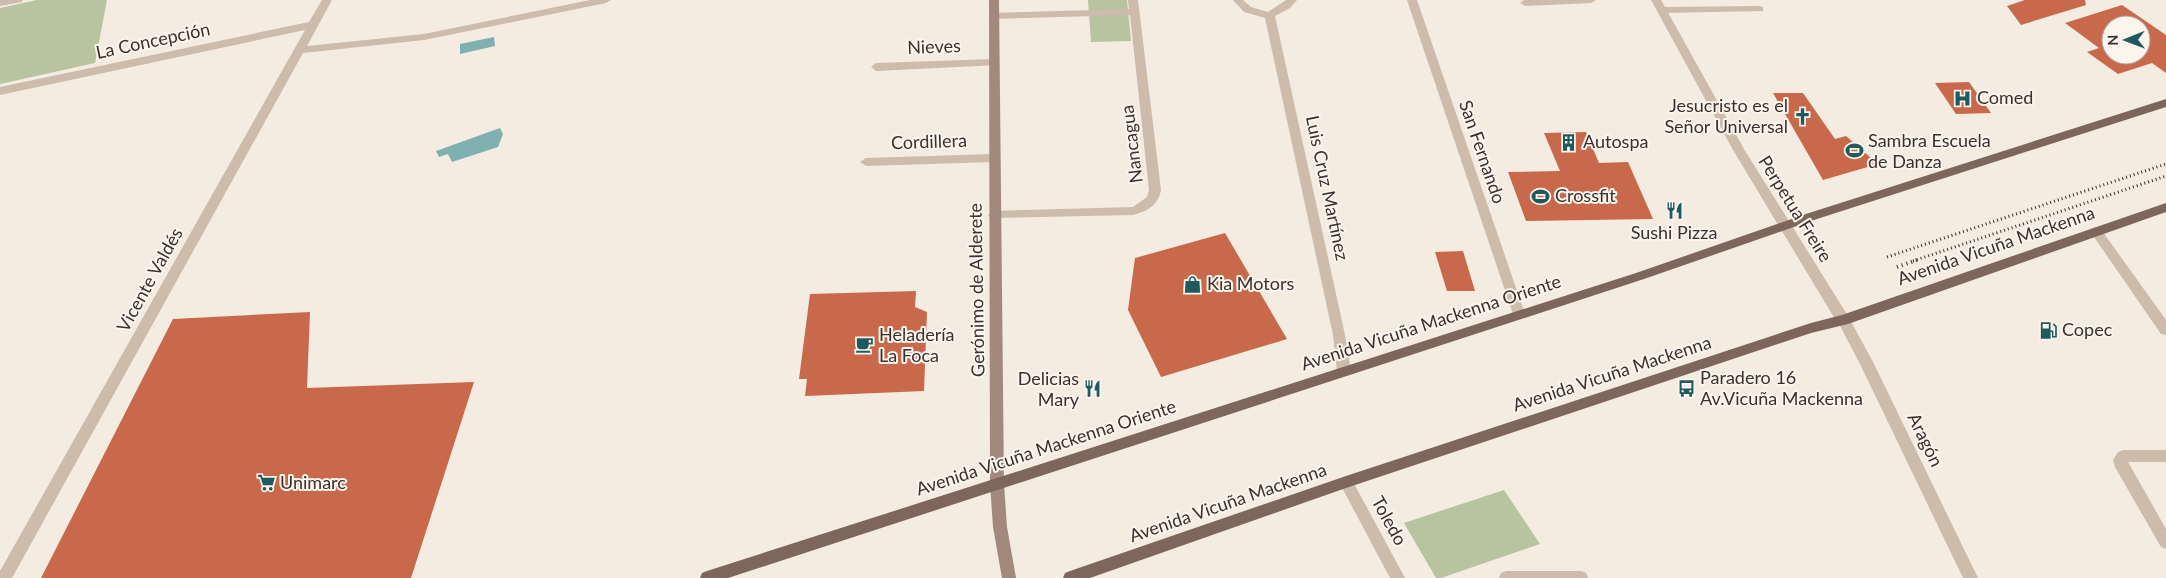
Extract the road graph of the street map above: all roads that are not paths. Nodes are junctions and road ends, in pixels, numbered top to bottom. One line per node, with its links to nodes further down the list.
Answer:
1 (18, 0): 10 (street)
2 (327, 0): 16 (street, Vicente Valdés)
3 (606, 0): 17 (street)
4 (994, 0): 15 (main road, Gerónimo de Alderete)
5 (1238, 0): 14 (street)
6 (1292, 0): 14 (street)
7 (1412, 0): 28 (street, San Fernando)
8 (1591, 0): 9 (street)
9 (1525, 2)
10 (0, 3)
11 (1659, 5): 13 (street, Perpetua Freire); 26 (street, Perpetua Freire)
12 (1133, 6): 15 (street, Nancagua); 25 (street, Nancagua)
13 (1759, 9)
14 (1270, 15): 31 (street, Luis Cruz Martínez)
15 (994, 16): 18 (main road, Gerónimo de Alderete)
16 (313, 25): 17 (street, Vicente Valdés); 20 (street, La Concepción)
17 (300, 50): 36 (street, Vicente Valdés)
18 (994, 62): 19 (street, Nieves); 22 (main road, Gerónimo de Alderete)
19 (876, 67)
20 (0, 91)
21 (2166, 103): 26 (main road, Avenida Vicuña Mackenna Oriente)
22 (994, 158): 23 (street, Cordillera); 25 (main road, Gerónimo de Alderete)
23 (866, 162)
24 (2166, 207): 27 (main road, Avenida Vicuña Mackenna)
25 (994, 215): 34 (main road, Gerónimo de Alderete)
26 (1784, 226): 28 (main road, Avenida Vicuña Mackenna Oriente); 29 (street, Perpetua Freire)
27 (2096, 232): 29 (main road, Avenida Vicuña Mackenna); 30 (street)
28 (1519, 314): 31 (main road, Avenida Vicuña Mackenna Oriente)
29 (1843, 320): 33 (main road, Avenida Vicuña Mackenna); 43 (street, Aragón)
30 (2166, 330)
31 (1344, 370): 34 (main road, Avenida Vicuña Mackenna Oriente)
32 (2166, 456): 35 (street)
33 (1346, 482): 39 (main road, Avenida Vicuña Mackenna); 40 (street, Toledo)
34 (997, 484): 37 (main road, Avenida Vicuña Mackenna Oriente); 38 (main road, Gerónimo de Alderete)
35 (2166, 542)
36 (4, 578)
37 (708, 578)
38 (1008, 578)
39 (1070, 578)
40 (1398, 578)
41 (1506, 578): 42 (street)
42 (1581, 578)
43 (1971, 578)

